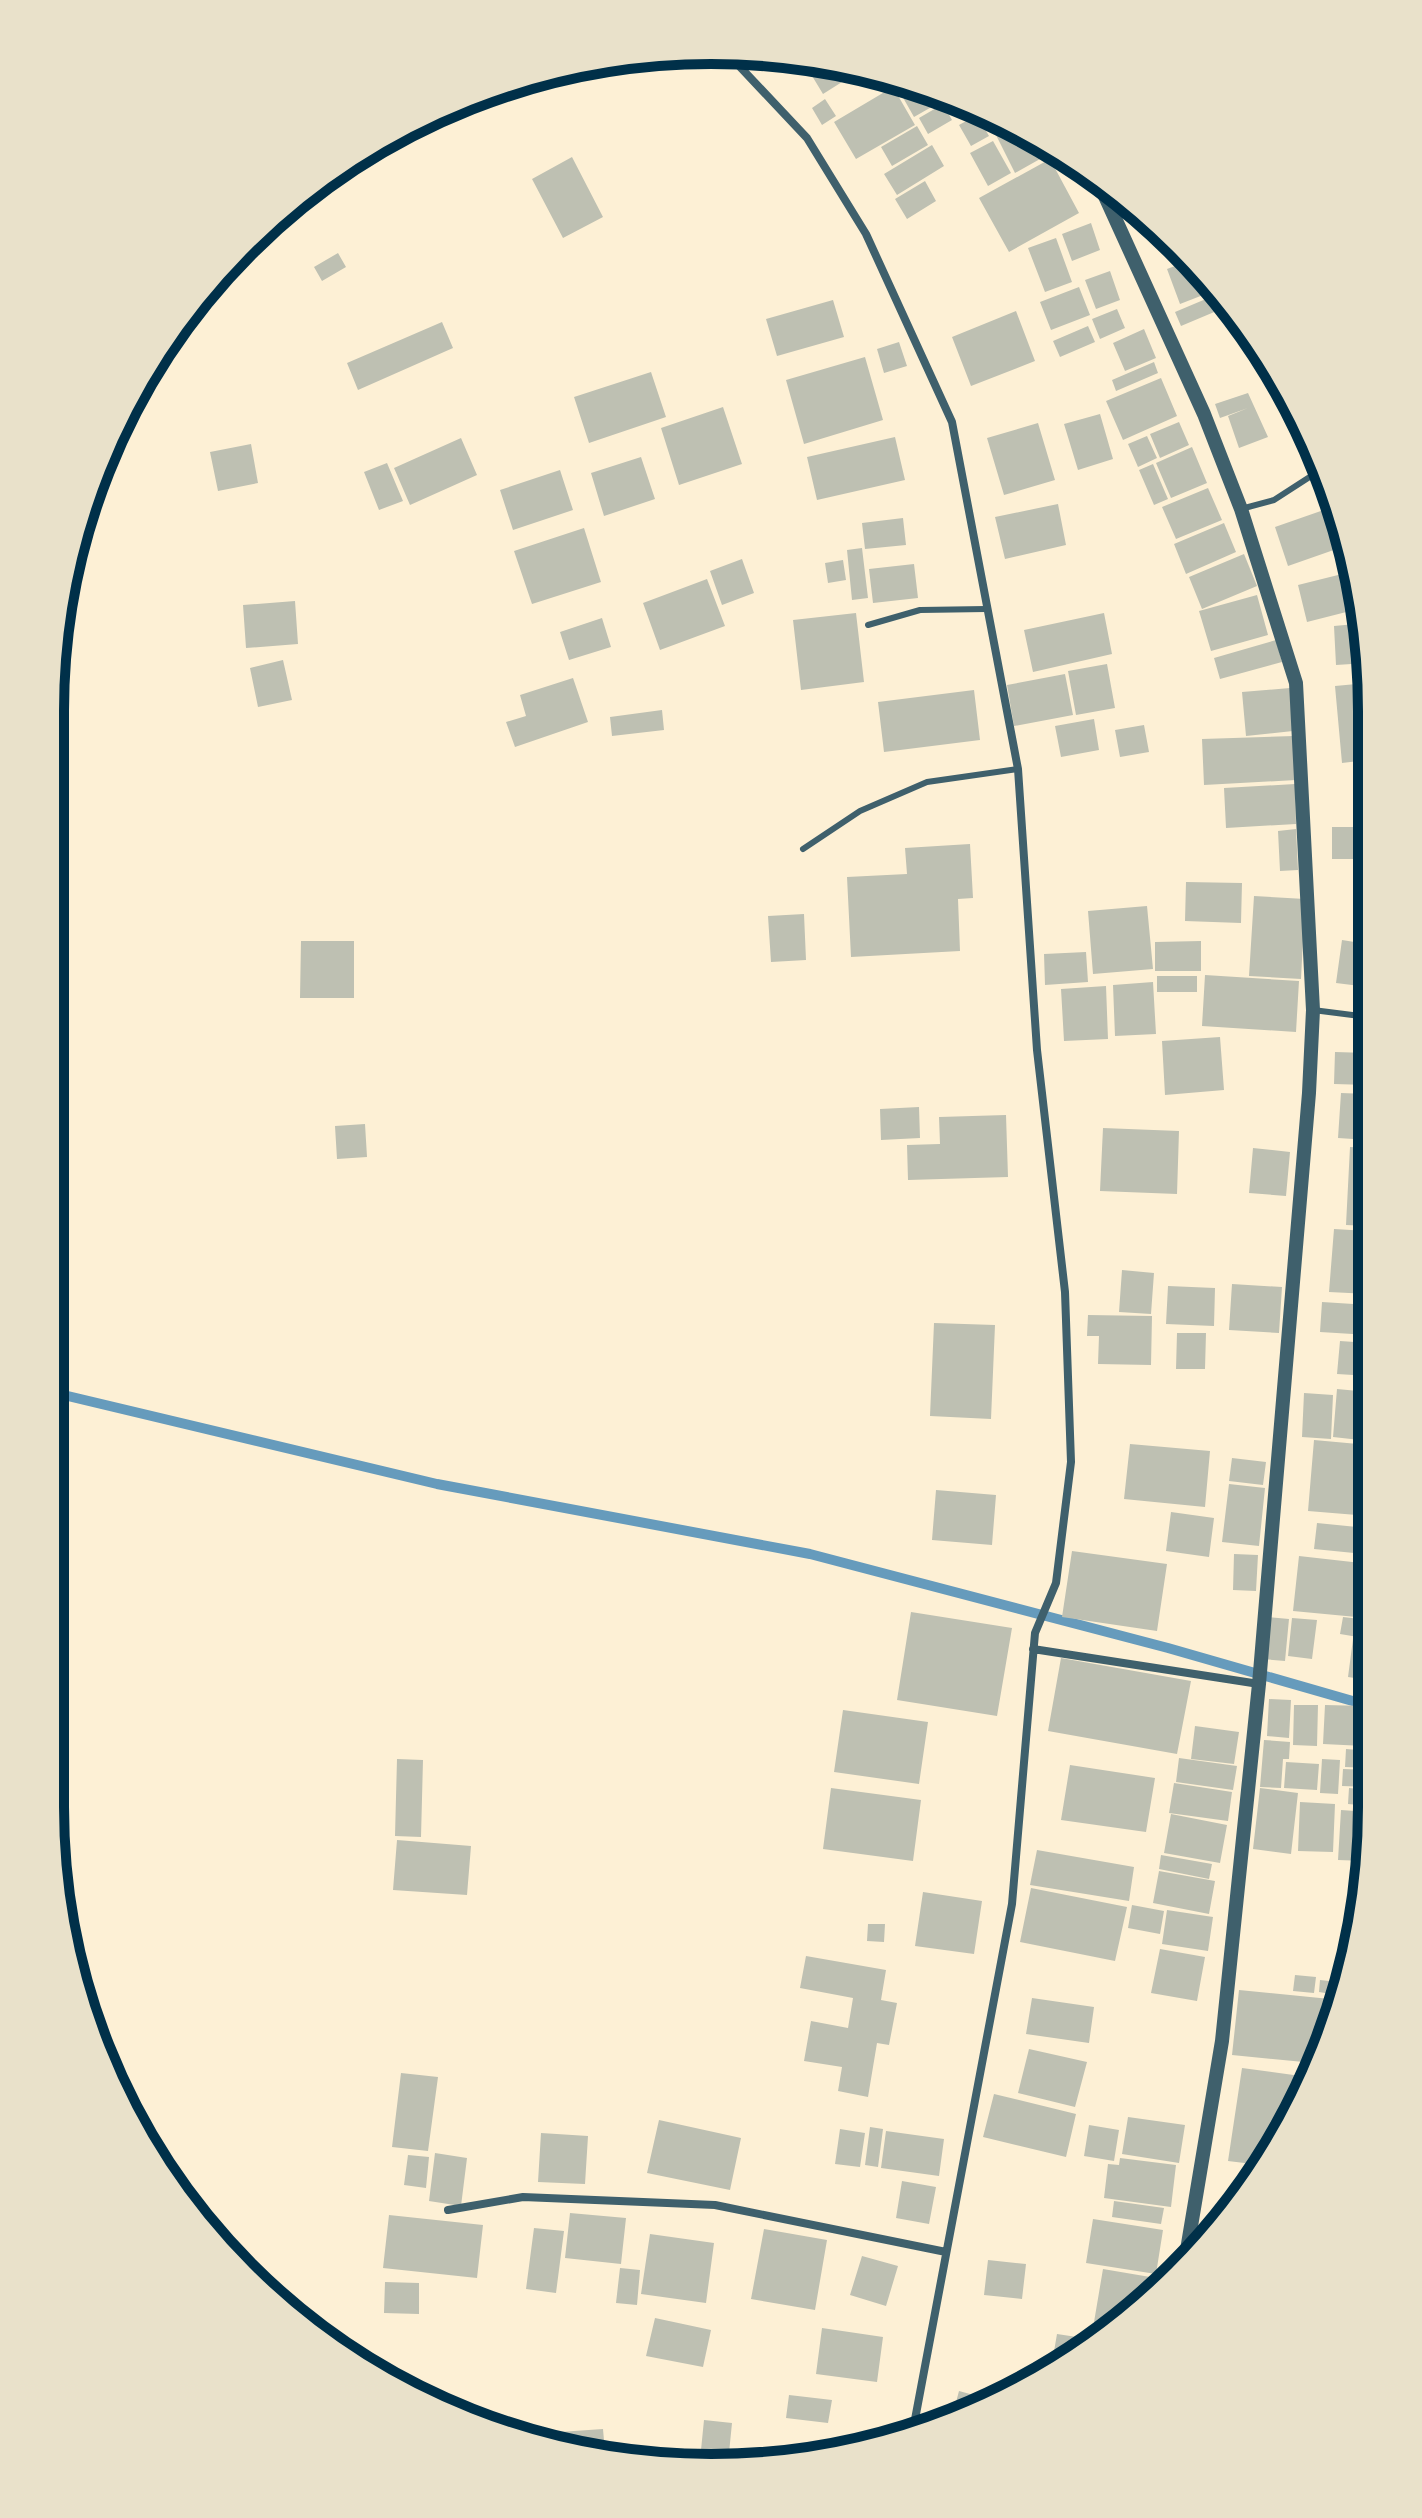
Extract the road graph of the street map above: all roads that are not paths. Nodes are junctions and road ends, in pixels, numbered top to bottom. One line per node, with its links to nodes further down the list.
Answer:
1 (738, 65): 5 (street)
2 (1106, 199): 4 (street)
3 (1313, 475): 4 (lane)
4 (1241, 509): 9 (street)
5 (986, 609): 6 (lane); 7 (street)
6 (868, 625)
7 (1018, 769): 8 (lane); 11 (street)
8 (803, 849)
9 (1313, 1010): 10 (lane); 12 (street)
10 (1358, 1016)
11 (1033, 1649): 12 (street); 15 (street)
12 (1259, 1681): 14 (street)
13 (448, 2210): 15 (street)
14 (1188, 2243)
15 (946, 2252): 16 (street)
16 (915, 2421)

